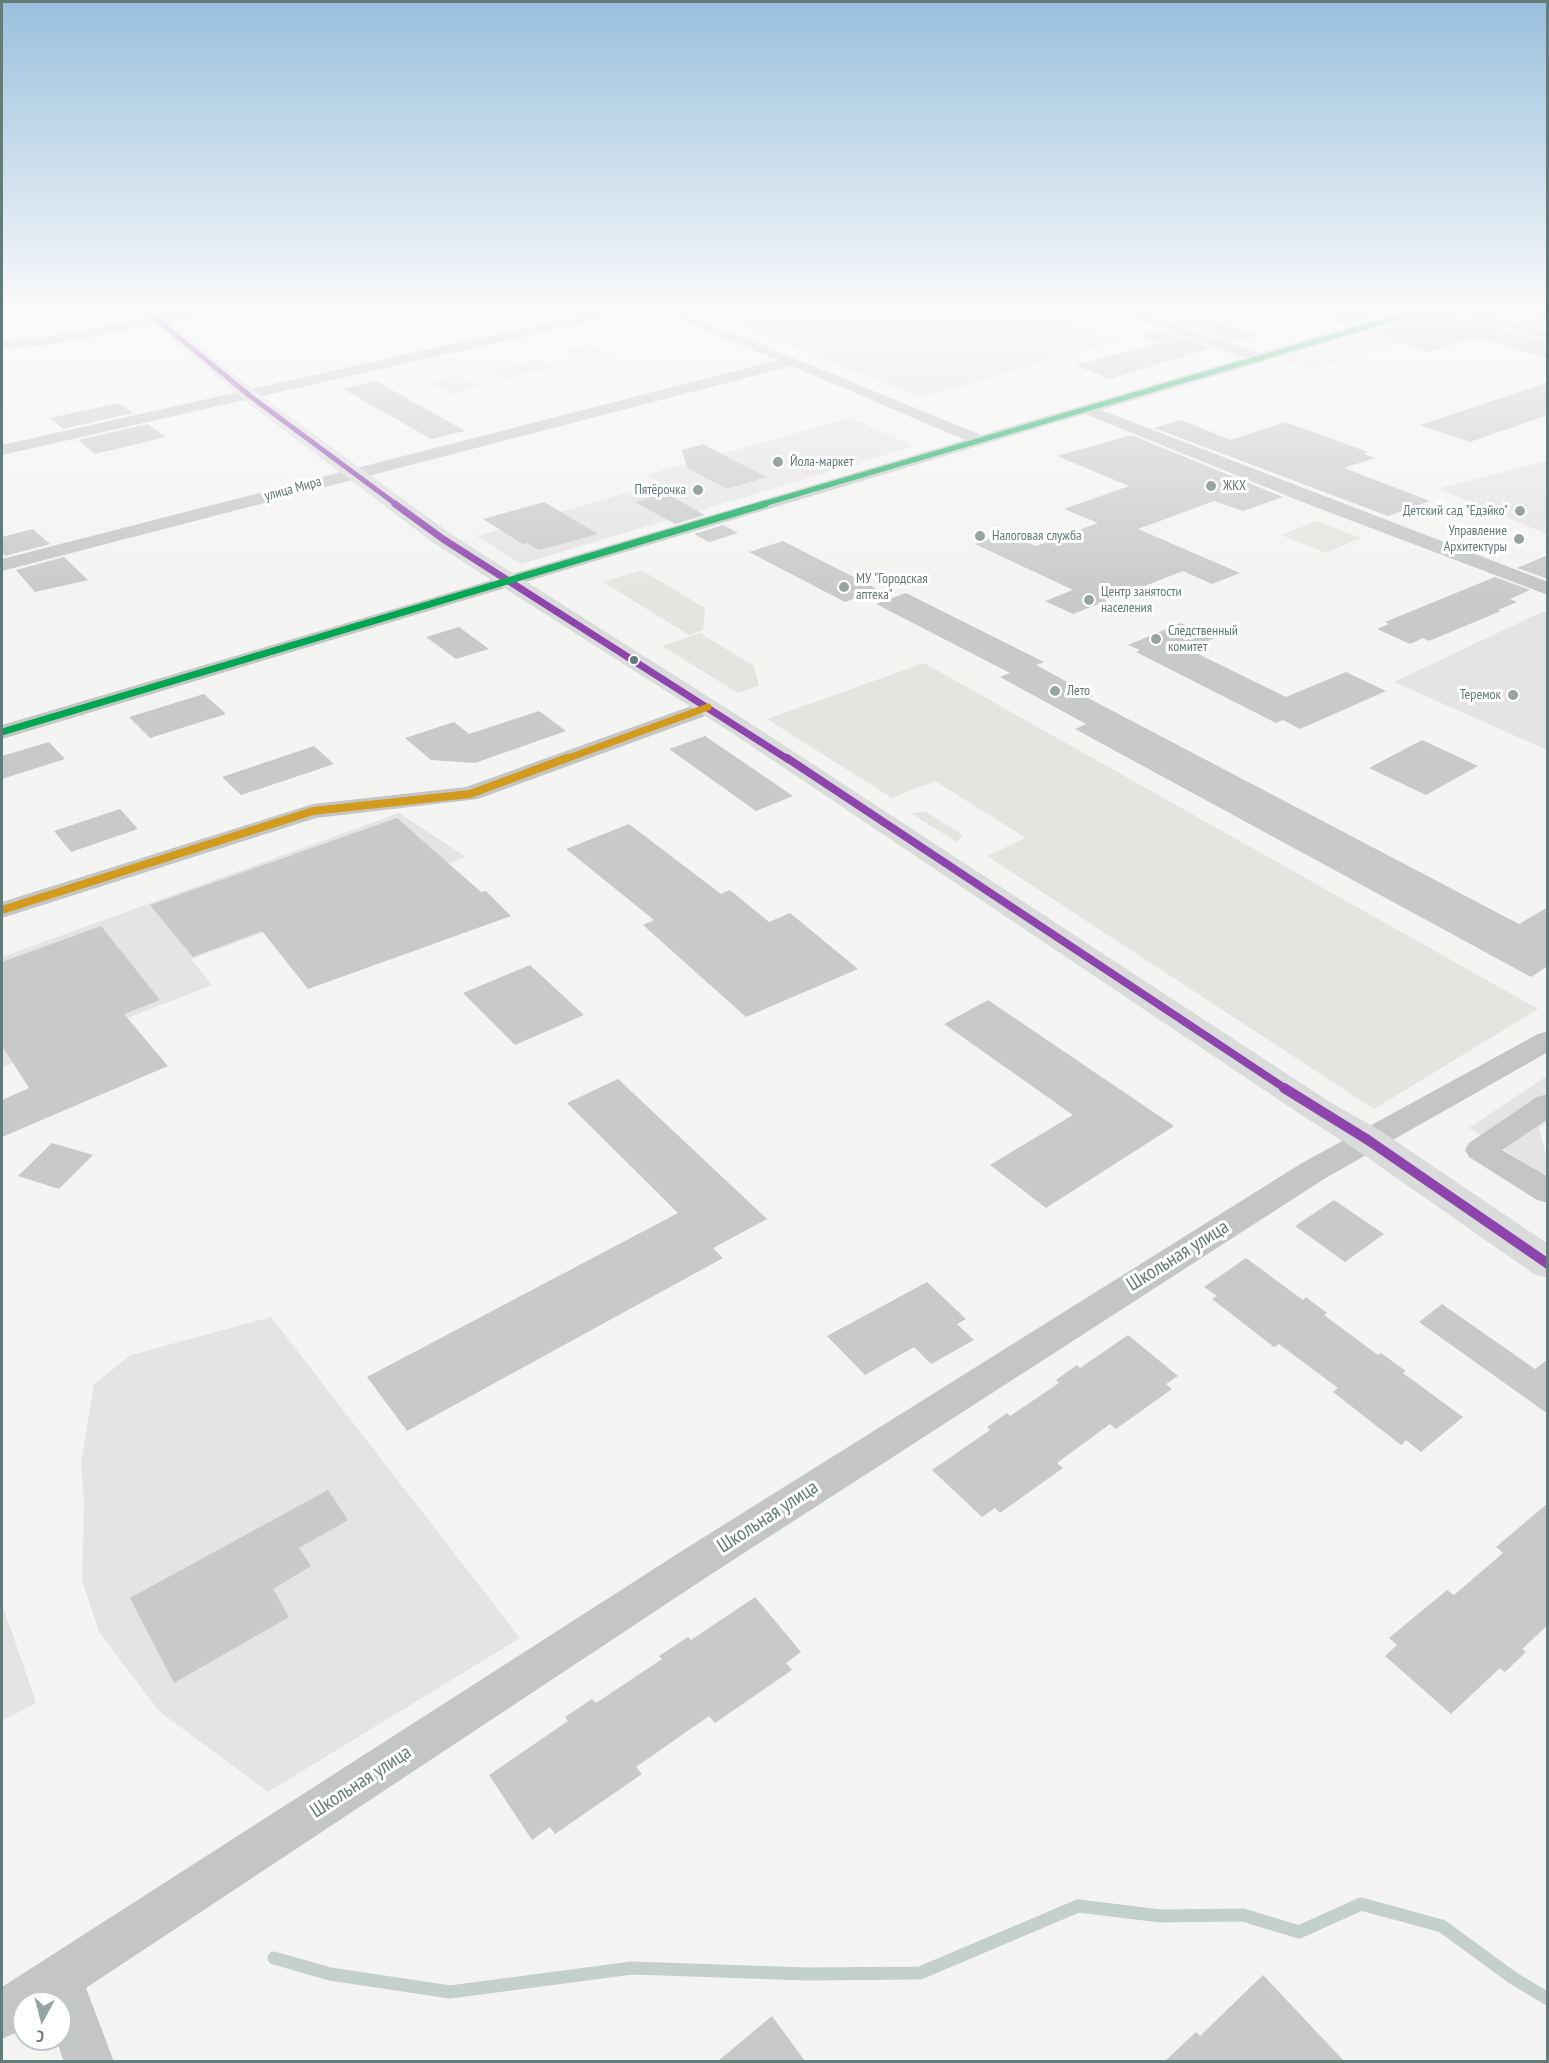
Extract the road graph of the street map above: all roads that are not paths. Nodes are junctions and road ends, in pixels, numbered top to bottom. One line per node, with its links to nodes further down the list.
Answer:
1 (217, 403): 8 (street)
2 (260, 403): 9 (main road)
3 (631, 403): 9 (street, улица Мира)
4 (891, 403): 7 (street)
5 (1111, 403): 6 (street)
6 (1088, 410): 7 (street); 12 (street)
7 (981, 441): 11 (street)
8 (2, 450)
9 (353, 474): 10 (street, улица Мира); 11 (main road)
10 (2, 565)
11 (506, 580): 13 (main road); 14 (street)
12 (1548, 589)
13 (708, 707): 15 (street); 18 (main road)
14 (2, 732)
15 (2, 910)
16 (1548, 1040): 18 (street, Школьная улица)
17 (1548, 1104): 19 (street)
18 (1368, 1140): 20 (main road); 21 (street, Школьная улица)
19 (1548, 1192)
20 (1548, 1264)
21 (59, 1978): 22 (street, Школьная улица); 23 (street)
22 (2, 2015)
23 (89, 2061)

